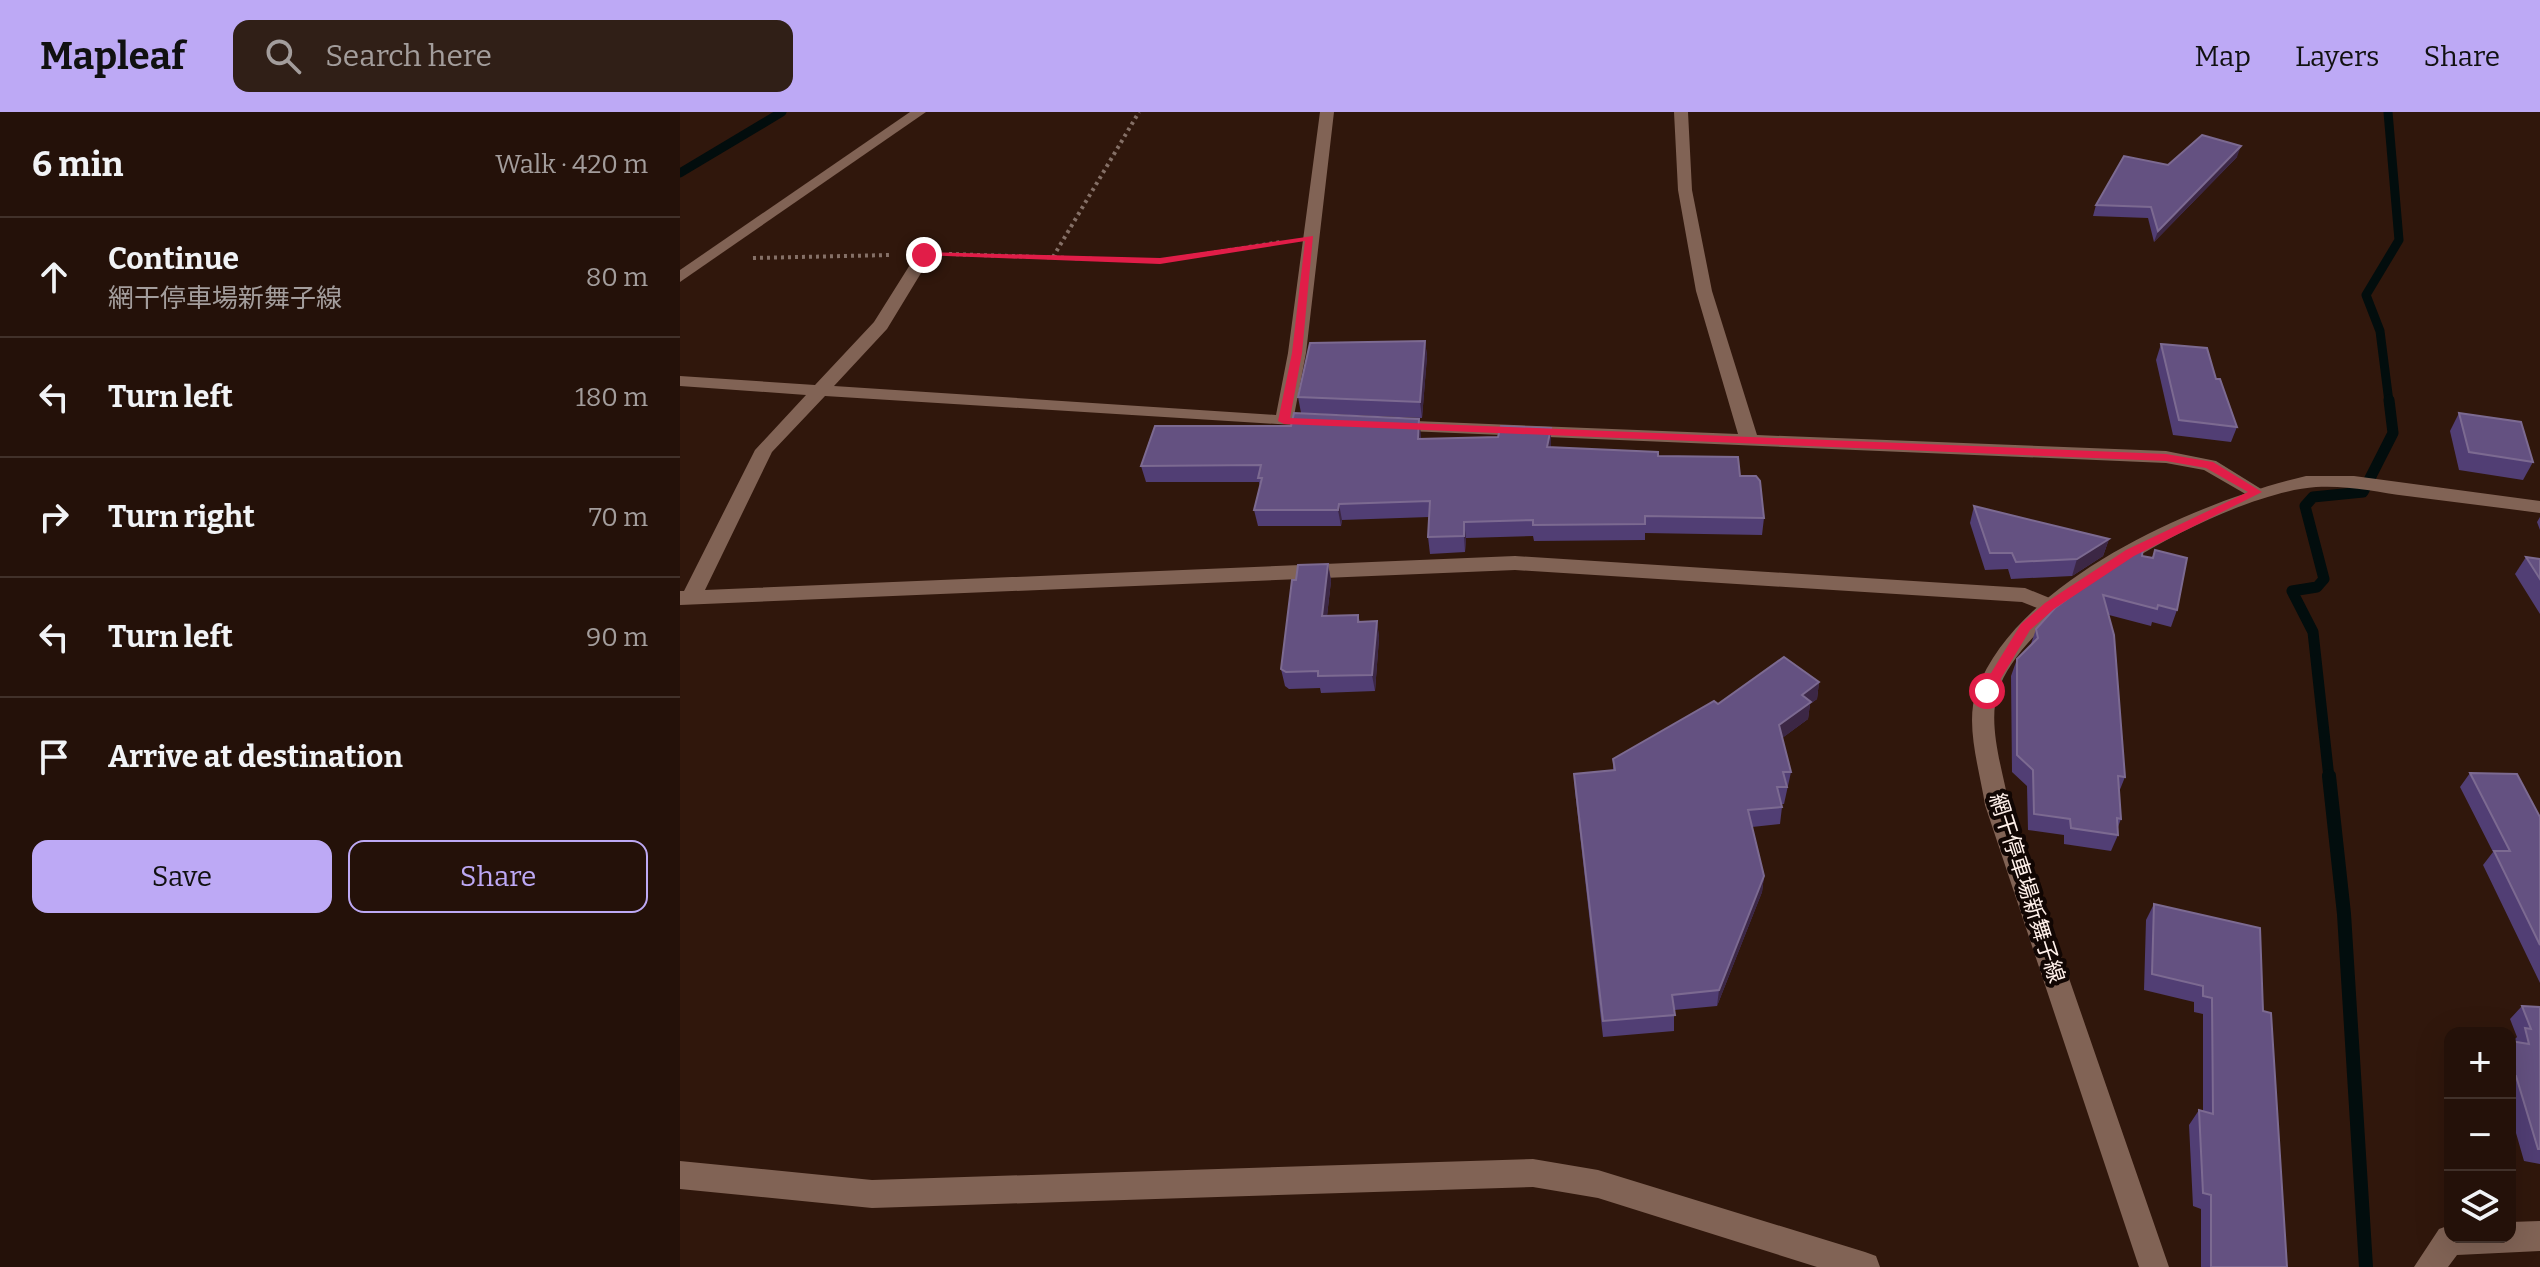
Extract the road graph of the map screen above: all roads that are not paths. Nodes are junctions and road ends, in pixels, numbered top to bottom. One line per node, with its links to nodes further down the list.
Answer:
1 (919, 112): 5 (street)
2 (1327, 112): 8 (street)
3 (1681, 112): 11 (street)
4 (924, 255): 7 (street)
5 (680, 277)
6 (680, 381): 7 (street)
7 (819, 390): 8 (street); 14 (street)
8 (1284, 421): 9 (street)
9 (1346, 424)
10 (1377, 425): 11 (street)
11 (1750, 442): 12 (street)
12 (2256, 492): 13 (street, 網干停車場新舞子線); 15 (street, 網干停車場新舞子線)
13 (2540, 507)
14 (686, 597): 15 (street)
15 (2050, 606): 19 (street, 網干停車場新舞子線)
16 (680, 1175): 18 (street)
17 (2540, 1236): 20 (street)
18 (1865, 1267)
19 (2154, 1267)
20 (2429, 1267)

